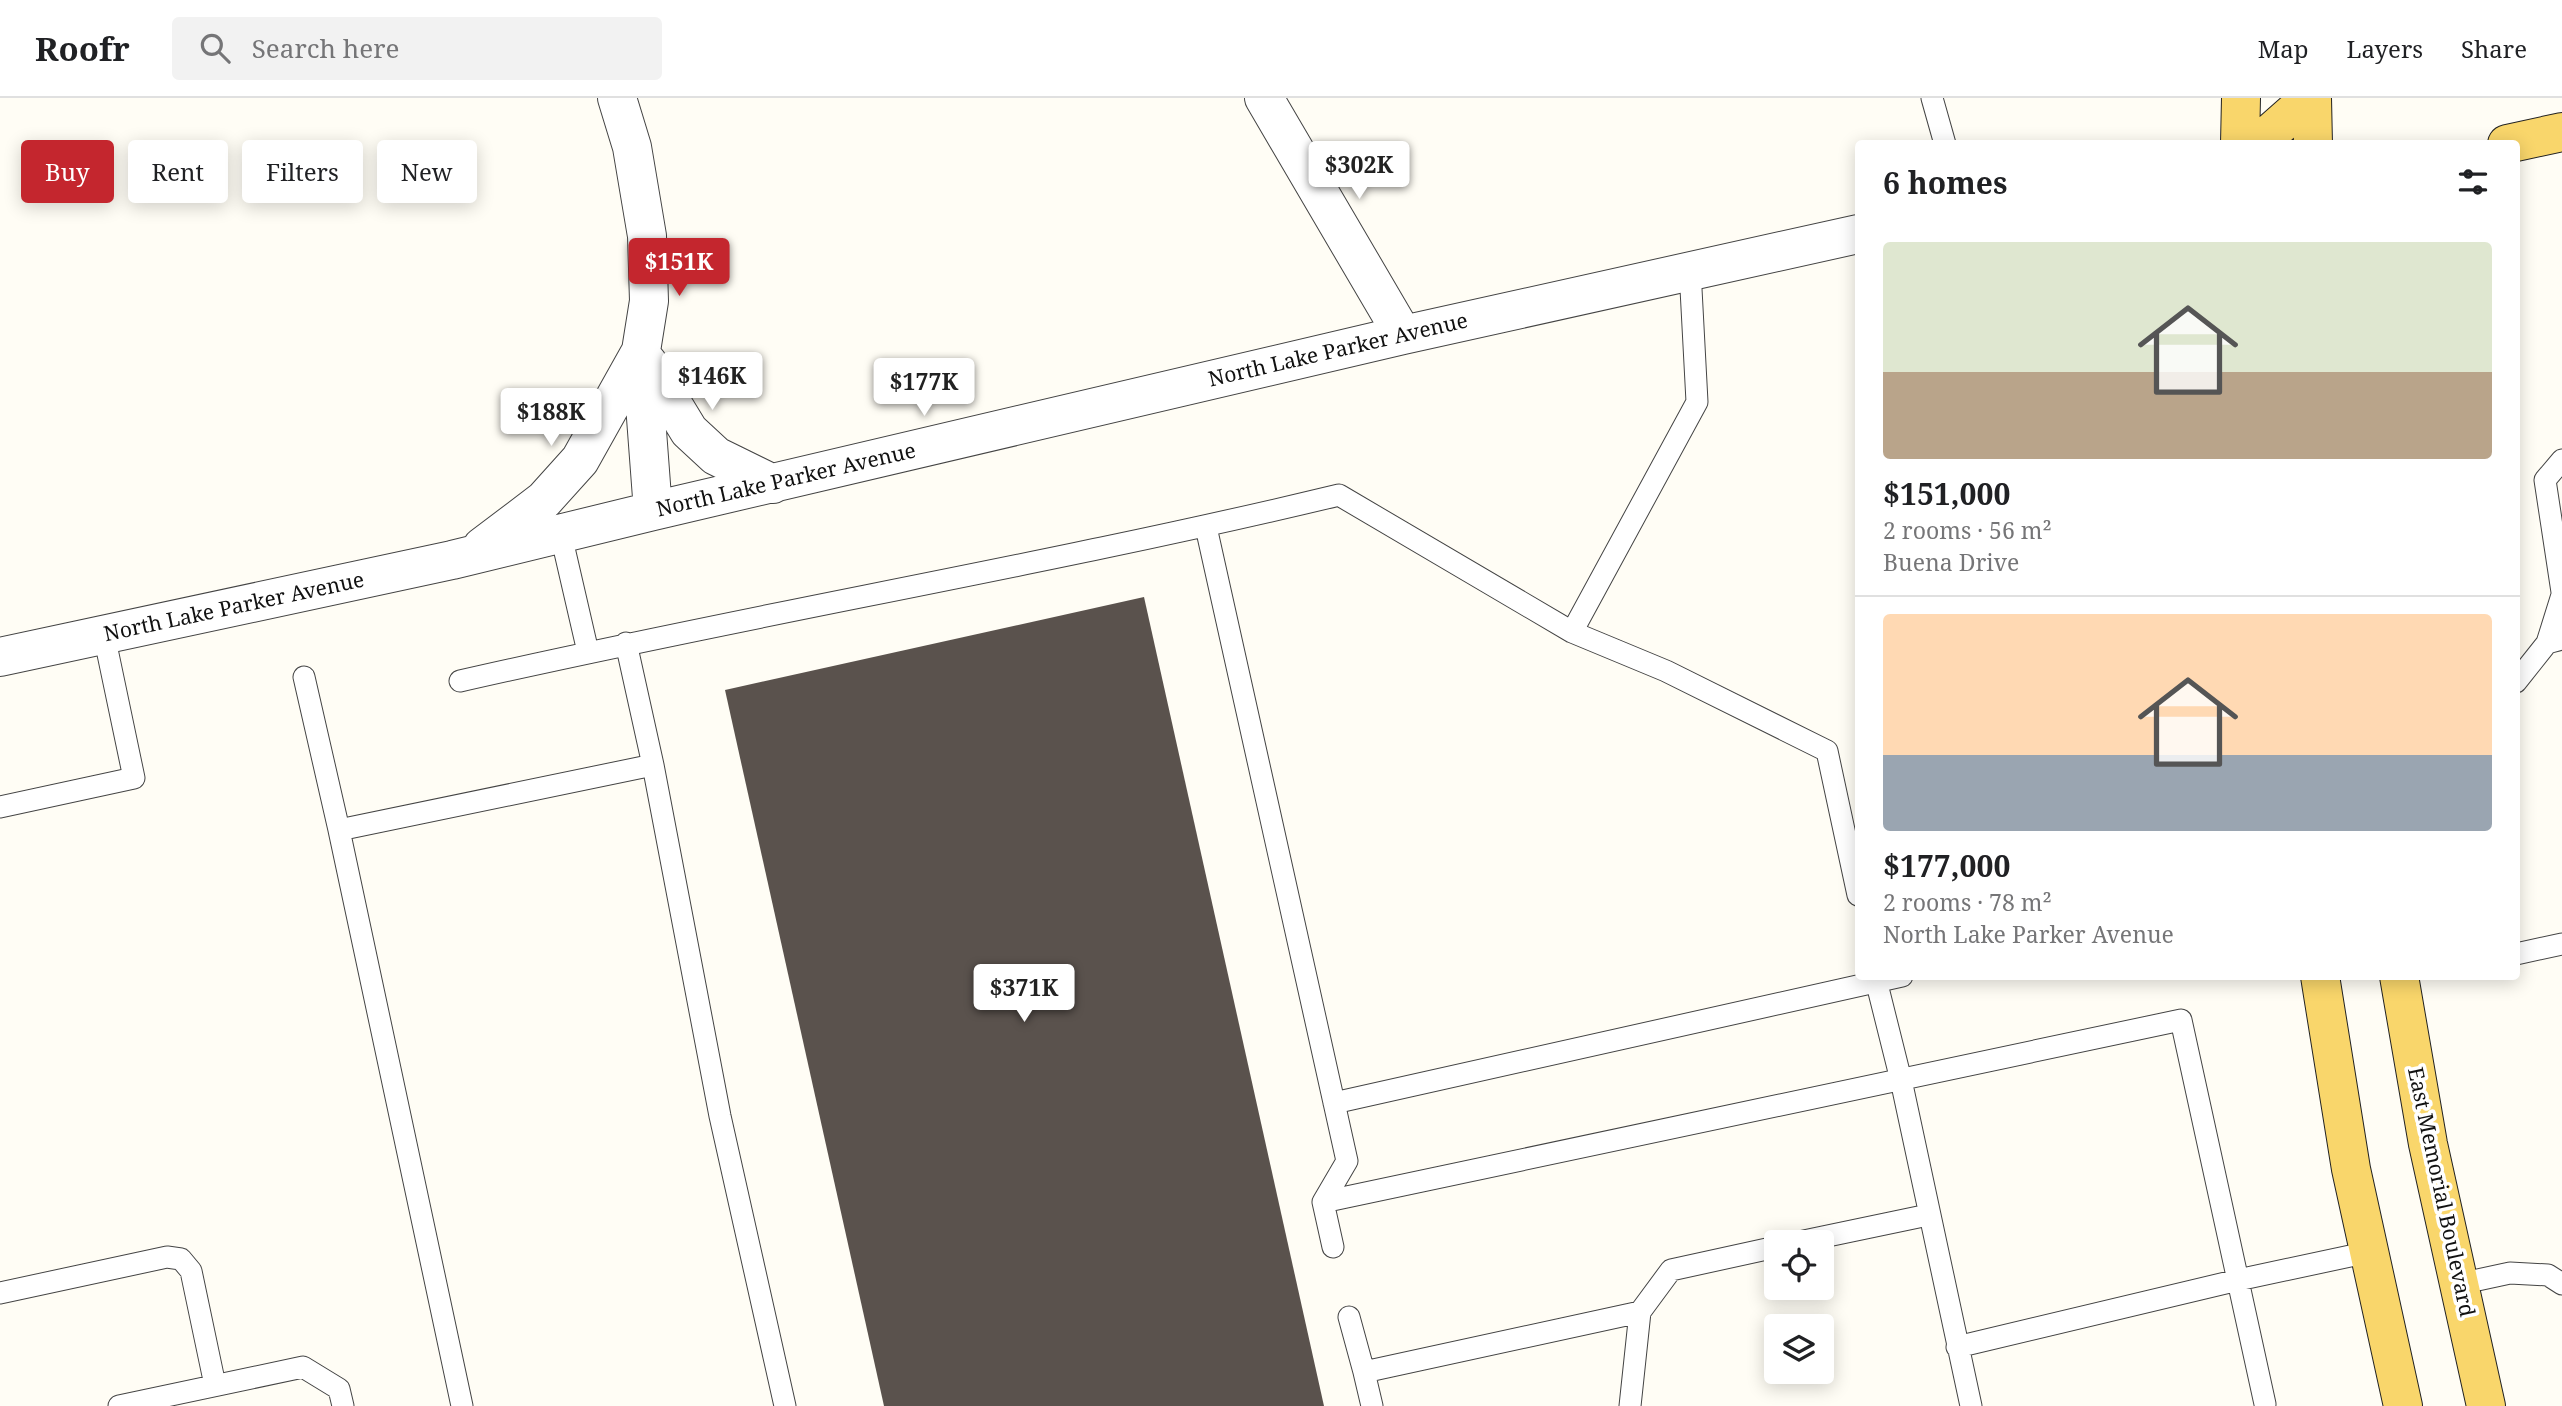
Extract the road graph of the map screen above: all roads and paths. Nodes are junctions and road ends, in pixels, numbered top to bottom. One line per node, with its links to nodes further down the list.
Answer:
1 (617, 98): 15 (street)
2 (1264, 98): 14 (street)
3 (1932, 98): 7 (lane)
4 (2241, 98): 8 (main road)
5 (2311, 98): 9 (main road); 10 (main road)
6 (2562, 132): 11 (main road)
7 (1944, 140)
8 (2241, 140)
9 (2263, 140)
10 (2313, 140)
11 (2520, 142)
12 (1855, 235): 13 (street, North Lake Parker Avenue)
13 (1690, 270): 14 (street, North Lake Parker Avenue); 23 (lane)
14 (1403, 335): 17 (street, North Lake Parker Avenue)
15 (641, 351): 17 (street); 18 (street); 21 (street)
16 (2562, 460): 22 (lane)
17 (773, 484): 18 (street, North Lake Parker Avenue)
18 (653, 511): 20 (street, North Lake Parker Avenue)
19 (1206, 527): 23 (lane); 26 (lane); 43 (lane)
20 (561, 535): 21 (street, North Lake Parker Avenue); 27 (lane)
21 (471, 555): 24 (street, North Lake Parker Avenue)
22 (2562, 594): 25 (lane)
23 (1572, 632): 35 (lane)
24 (104, 635): 28 (street, North Lake Parker Avenue); 33 (lane)
25 (2555, 641): 30 (lane)
26 (626, 643): 27 (lane); 32 (lane)
27 (588, 652): 31 (lane)
28 (0, 657)
29 (304, 677): 34 (lane)
30 (2520, 678)
31 (460, 681)
32 (653, 765): 34 (lane); 63 (lane)
33 (0, 807)
34 (339, 830): 62 (lane)
35 (1855, 881)
36 (2562, 944): 37 (lane)
37 (2520, 953)
38 (1871, 980): 43 (lane)
39 (1875, 980): 42 (lane)
40 (2321, 980): 49 (main road)
41 (2401, 980): 51 (main road, East Memorial Boulevard)
42 (1900, 1080): 44 (lane); 45 (lane); 50 (lane)
43 (1334, 1103): 44 (lane)
44 (1323, 1202): 47 (lane)
45 (1928, 1215): 46 (lane); 56 (lane)
46 (1834, 1235)
47 (1333, 1247)
48 (1764, 1250): 54 (lane)
49 (2370, 1252): 50 (lane); 67 (main road)
50 (2238, 1280): 56 (lane); 59 (lane)
51 (2459, 1283): 52 (lane); 68 (main road, East Memorial Boulevard)
52 (2562, 1284)
53 (0, 1293): 58 (lane)
54 (1640, 1312): 57 (lane); 65 (lane)
55 (1349, 1317): 57 (lane)
56 (1957, 1347): 66 (lane)
57 (1364, 1372): 64 (lane)
58 (215, 1385): 60 (lane); 61 (lane)
59 (2265, 1404)
60 (119, 1406)
61 (343, 1406)
62 (462, 1406)
63 (785, 1406)
64 (1372, 1406)
65 (1630, 1406)
66 (1971, 1406)
67 (2403, 1406)
68 (2486, 1406)

